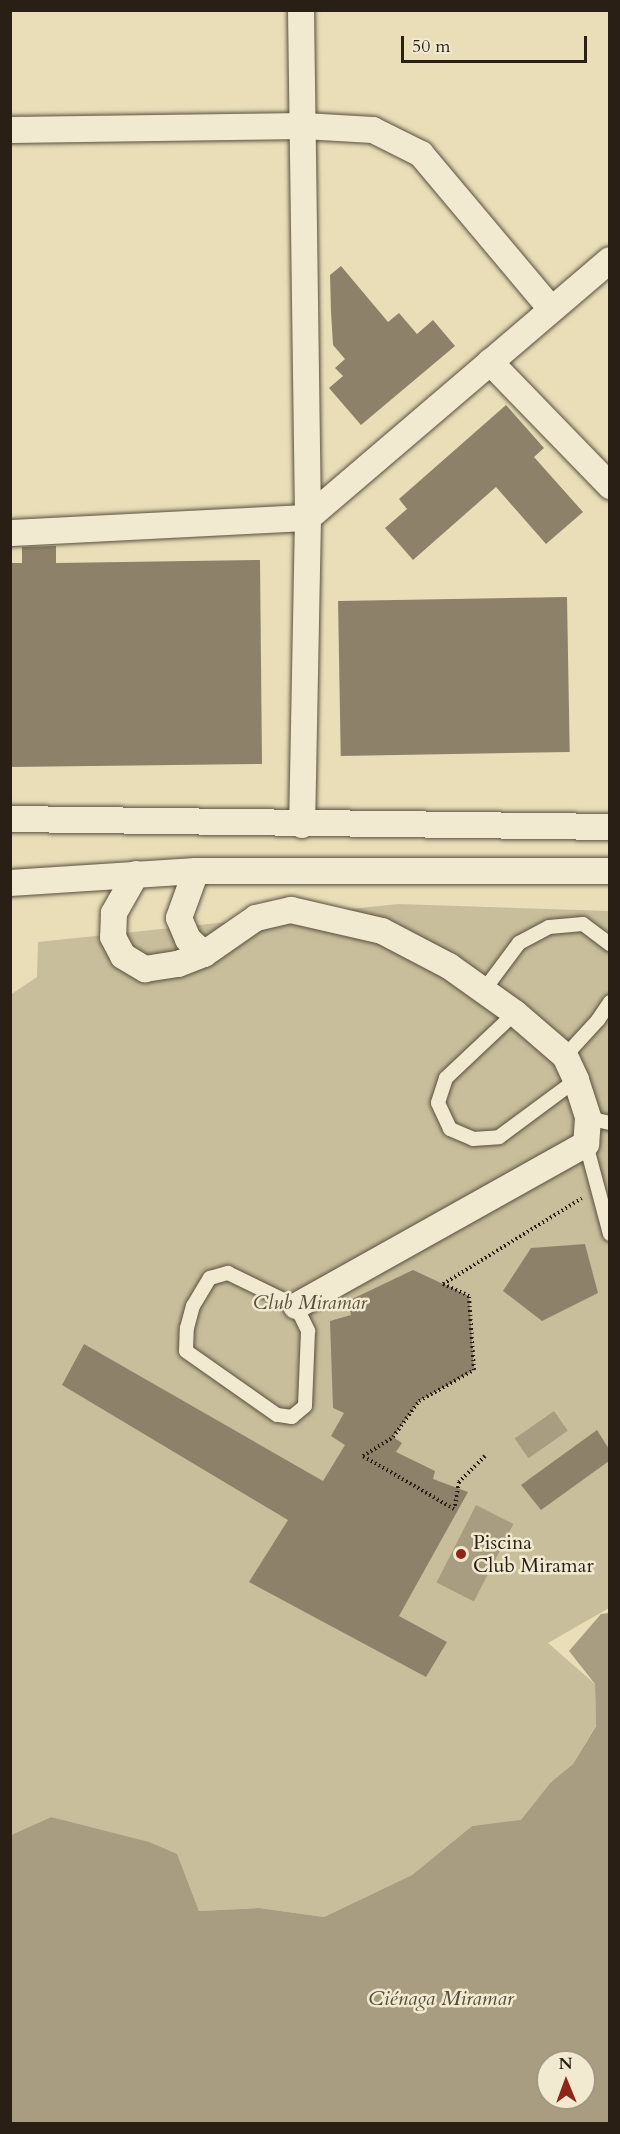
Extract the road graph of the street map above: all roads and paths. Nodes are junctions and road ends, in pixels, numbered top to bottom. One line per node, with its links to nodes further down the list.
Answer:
1 (301, 10): 2 (street)
2 (304, 126): 3 (street); 5 (street); 8 (street)
3 (10, 130)
4 (609, 260): 5 (street)
5 (551, 309): 6 (street)
6 (490, 362): 7 (street); 8 (street)
7 (609, 486)
8 (308, 518): 9 (street); 11 (street)
9 (10, 533)
10 (10, 819): 11 (street)
11 (302, 825): 12 (street)
12 (609, 827)
13 (196, 871): 14 (street); 15 (street); 18 (street)
14 (609, 871)
15 (136, 874): 16 (street); 18 (street)
16 (10, 883)
17 (609, 944): 19 (lane)
18 (204, 954): 19 (street)
19 (484, 990): 21 (street)
20 (609, 1002): 22 (lane)
21 (514, 1012): 22 (street); 23 (lane)
22 (565, 1056): 23 (street)
23 (576, 1080): 24 (street)
24 (599, 1120): 25 (street)
25 (586, 1144): 26 (lane); 28 (street)
26 (599, 1186): 27 (lane); 29 (path)
27 (609, 1234)
28 (296, 1306): 28 (lane)
29 (485, 1456)

